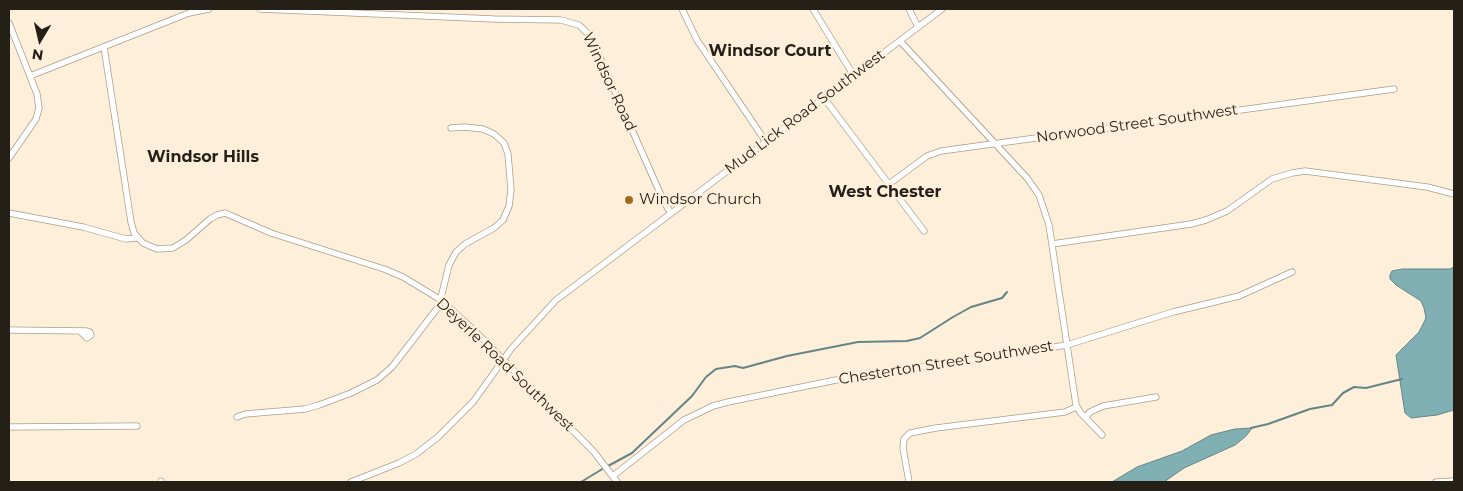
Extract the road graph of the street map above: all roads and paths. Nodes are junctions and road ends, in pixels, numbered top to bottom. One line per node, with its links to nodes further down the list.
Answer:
1 (209, 9): 7 (street)
2 (260, 9): 23 (street, Windsor Road)
3 (682, 9): 17 (street)
4 (814, 9): 13 (street)
5 (908, 9): 9 (street)
6 (942, 9): 9 (street, Mud Lick Road Southwest)
7 (197, 10): 11 (street)
8 (9, 23): 12 (street)
9 (918, 28): 10 (street, Mud Lick Road Southwest)
10 (900, 41): 13 (street, Mud Lick Road Southwest); 18 (street)
11 (104, 46): 12 (street); 25 (street)
12 (30, 76): 19 (street)
13 (854, 76): 15 (street, Mud Lick Road Southwest)
14 (1394, 89): 18 (street, Norwood Street Southwest)
15 (824, 98): 17 (street, Mud Lick Road Southwest); 20 (street)
16 (451, 128): 28 (street)
17 (766, 142): 23 (street, Mud Lick Road Southwest)
18 (996, 144): 20 (street, Norwood Street Southwest); 26 (street)
19 (9, 158)
20 (889, 184): 24 (street)
21 (1454, 194): 26 (street)
22 (9, 213): 25 (street, Deyerle Road Southwest)
23 (671, 214): 32 (street, Mud Lick Road Southwest)
24 (924, 231)
25 (137, 238): 28 (street, Deyerle Road Southwest)
26 (1052, 244): 31 (street)
27 (1292, 272): 31 (street, Chesterton Street Southwest)
28 (441, 300): 32 (street, Deyerle Road Southwest); 35 (street)
29 (9, 330): 30 (street)
30 (80, 331)
31 (1067, 345): 34 (street); 40 (street, Chesterton Street Southwest)
32 (503, 360): 40 (street, Deyerle Road Southwest); 42 (street, Mud Lick Road Southwest)
33 (1156, 397): 36 (street)
34 (1076, 407): 36 (street); 44 (street)
35 (237, 417)
36 (1086, 417): 39 (street)
37 (137, 426): 38 (street)
38 (9, 427)
39 (1102, 435)
40 (613, 476): 43 (street, Deyerle Road Southwest)
41 (1454, 481): 45 (street)
42 (351, 482)
43 (617, 482)
44 (909, 482)
45 (1436, 482)

